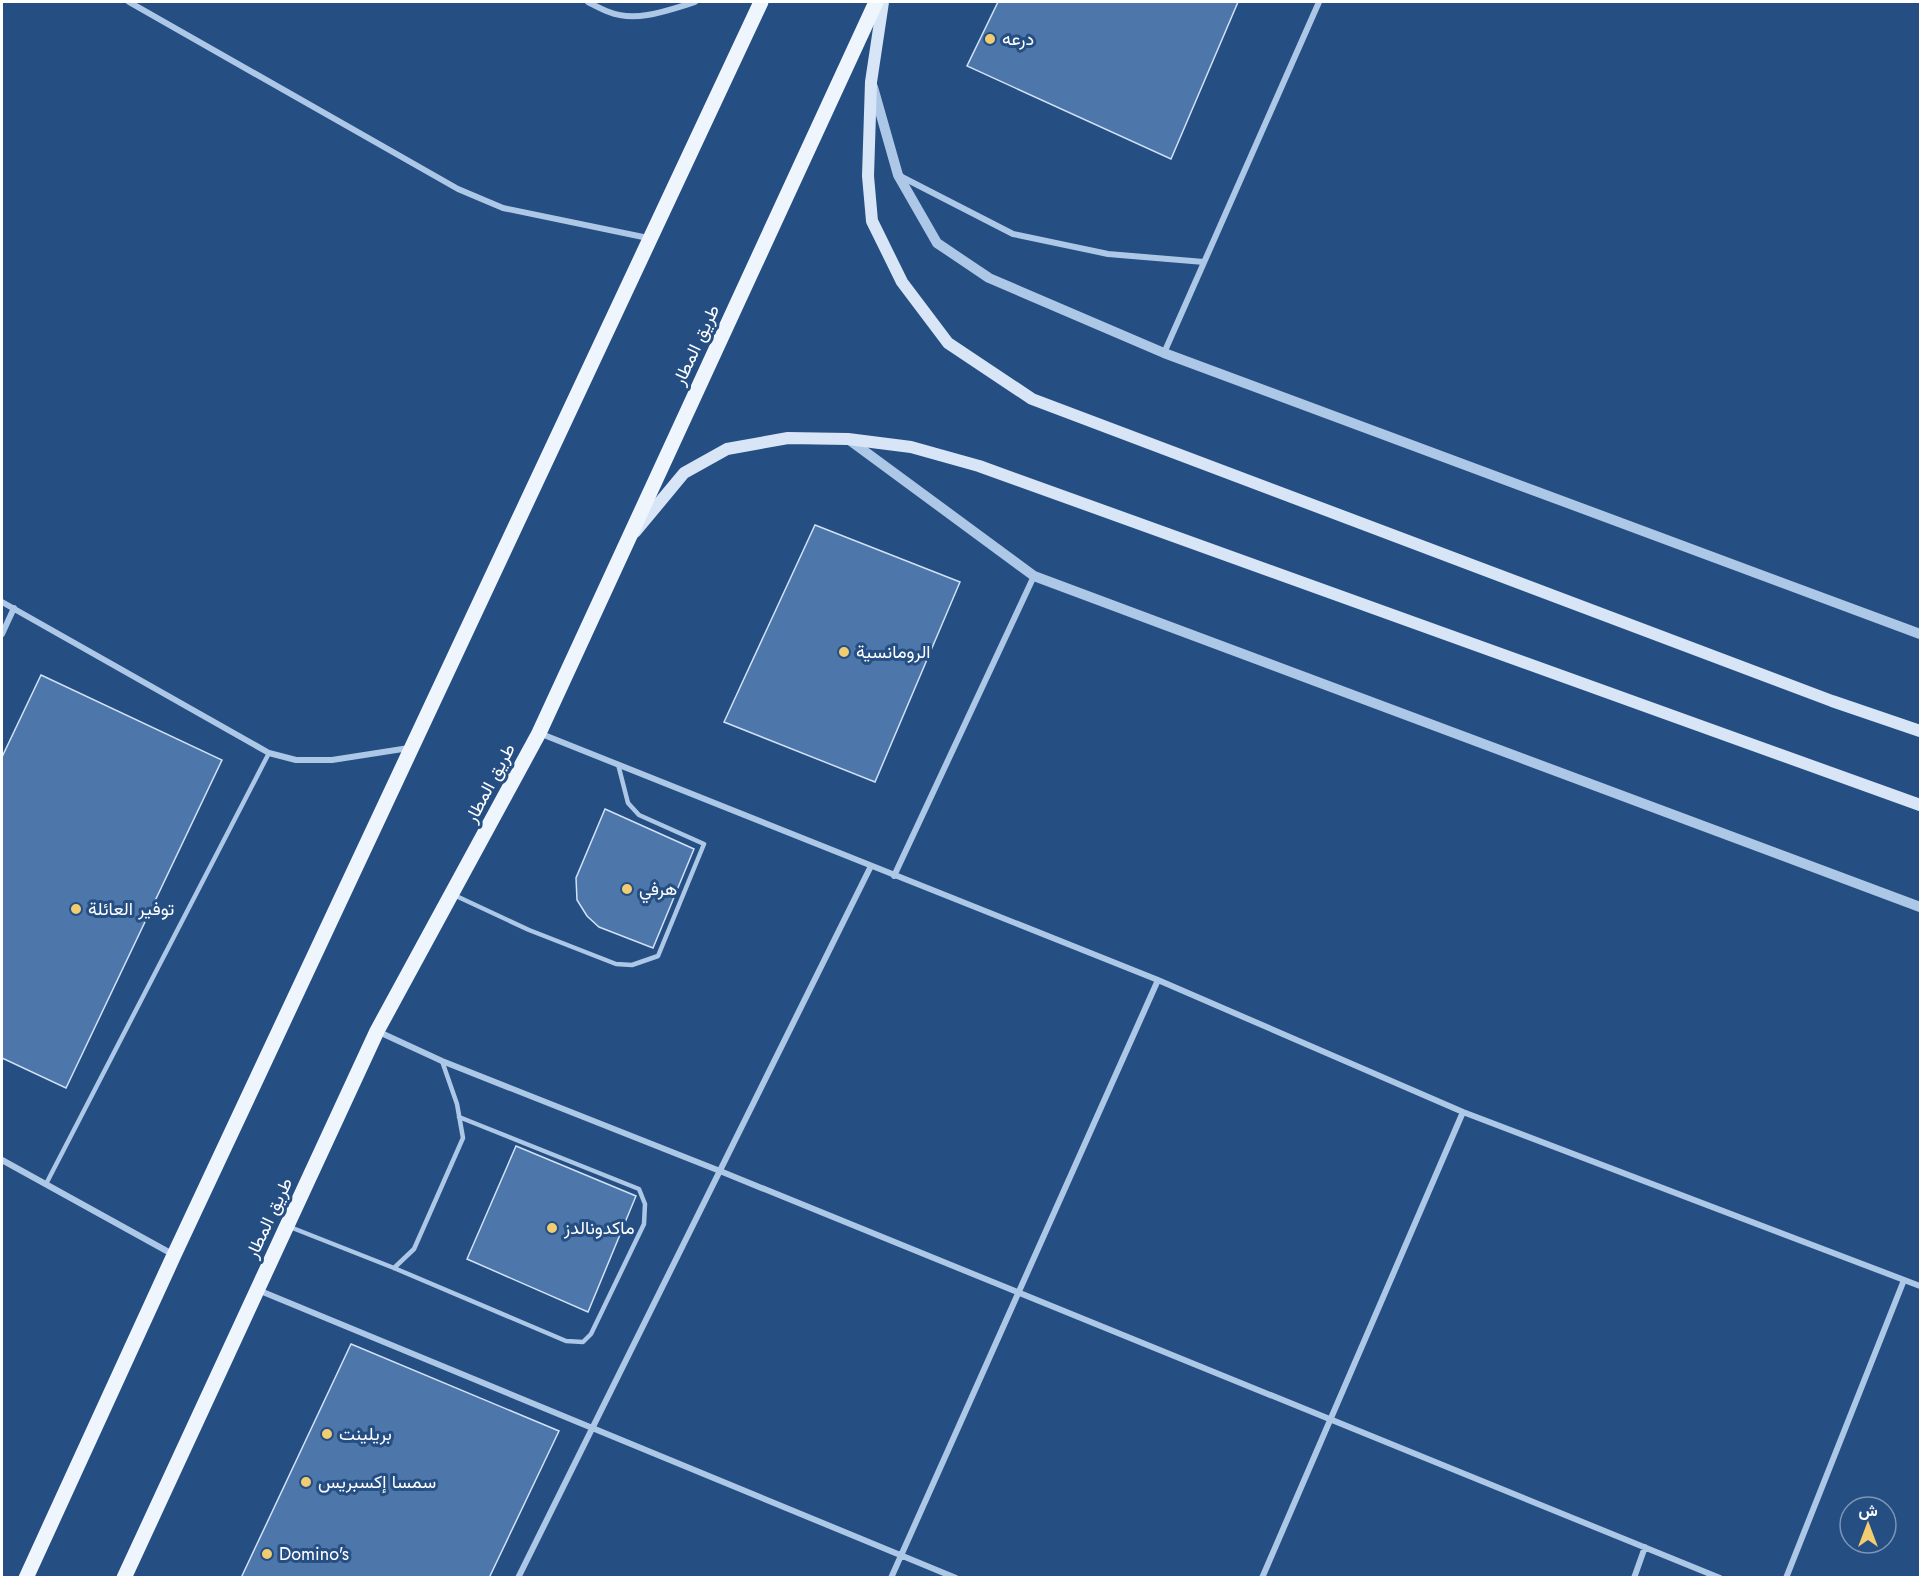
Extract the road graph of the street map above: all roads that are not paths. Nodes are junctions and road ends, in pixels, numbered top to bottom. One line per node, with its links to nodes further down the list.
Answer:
1 (129, 2): 10 (street)
2 (589, 2): 3 (street)
3 (696, 2)
4 (761, 2): 10 (main road)
5 (876, 2): 14 (main road, طريق المطار)
6 (883, 2): 8 (main road)
7 (1319, 2): 11 (street)
8 (871, 82): 9 (street); 20 (main road)
9 (898, 175): 11 (street); 12 (street)
10 (650, 238): 22 (main road)
11 (1204, 262): 12 (street)
12 (1164, 353): 19 (street)
13 (848, 439): 14 (main road); 15 (street); 25 (main road)
14 (627, 542): 21 (main road, طريق المطار)
15 (1034, 576): 27 (street); 29 (street)
16 (2, 602): 17 (street)
17 (14, 608): 18 (street); 23 (street)
18 (2, 634)
19 (1920, 634)
20 (1920, 731)
21 (539, 733): 24 (street); 28 (main road, طريق المطار)
22 (412, 748): 23 (street); 39 (main road)
23 (269, 753): 37 (lane)
24 (618, 765): 26 (street); 28 (lane)
25 (1920, 805)
26 (871, 867): 27 (street); 36 (street)
27 (894, 876): 30 (street)
28 (452, 894): 31 (main road, طريق المطار)
29 (1920, 907)
30 (1158, 980): 33 (street); 44 (street)
31 (377, 1031): 32 (street); 38 (main road, طريق المطار)
32 (442, 1061): 34 (lane); 36 (street)
33 (1463, 1112): 41 (street); 45 (street)
34 (459, 1117): 40 (lane); 40 (lane)
35 (2, 1160): 37 (street)
36 (720, 1171): 44 (street); 46 (street)
37 (46, 1184): 39 (street)
38 (287, 1226): 40 (lane); 43 (main road, طريق المطار)
39 (174, 1256): 49 (main road)
40 (394, 1268)
41 (1904, 1280): 42 (street); 57 (street)
42 (1920, 1286)
43 (257, 1290): 46 (street); 50 (main road, طريق المطار)
44 (1019, 1292): 45 (street); 48 (street)
45 (1330, 1419): 47 (street); 54 (street)
46 (592, 1428): 48 (street); 51 (street)
47 (1645, 1547): 55 (street); 56 (street)
48 (901, 1555): 52 (street); 53 (street)
49 (26, 1578)
50 (124, 1578)
51 (518, 1578)
52 (891, 1578)
53 (956, 1578)
54 (1262, 1578)
55 (1634, 1578)
56 (1720, 1578)
57 (1786, 1578)

